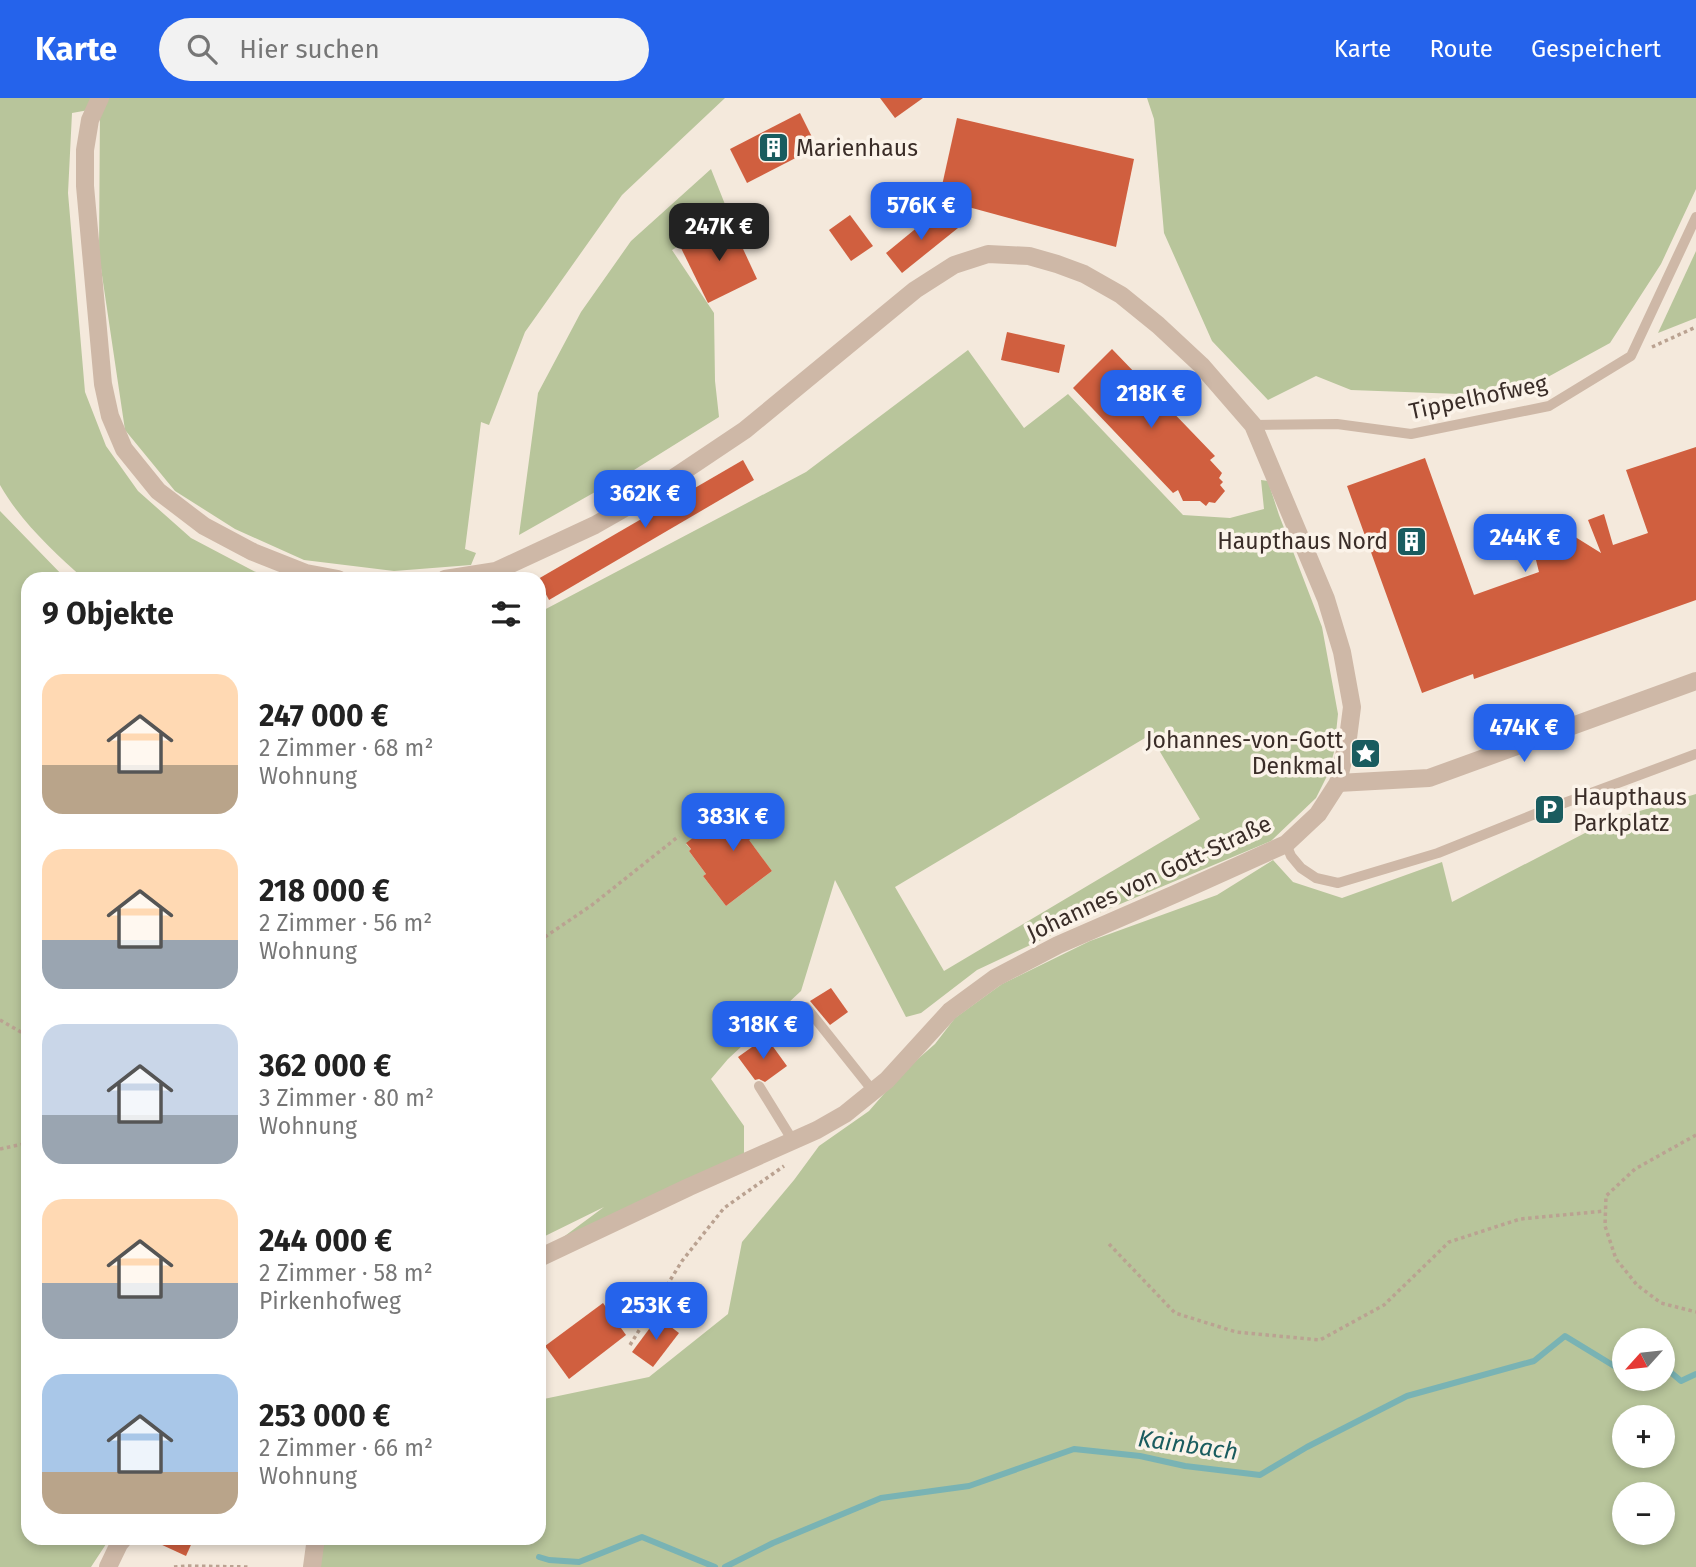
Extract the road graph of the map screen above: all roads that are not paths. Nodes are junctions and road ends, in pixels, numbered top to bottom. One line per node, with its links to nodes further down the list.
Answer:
1 (100, 98): 4 (street)
2 (1696, 217): 3 (lane, Tippelhofweg)
3 (1254, 425): 5 (street, Johannes von Gott-Straße); 8 (street, Johannes von Gott-Straße)
4 (303, 572)
5 (485, 572)
6 (1696, 681): 8 (street)
7 (1696, 754): 9 (lane)
8 (1338, 783): 9 (street, Johannes von Gott-Straße)
9 (1286, 844): 12 (street, Johannes von Gott-Straße)
10 (806, 1007): 12 (lane)
11 (760, 1086): 13 (lane)
12 (873, 1091): 13 (street, Johannes von Gott-Straße)
13 (793, 1141): 14 (street, Johannes von Gott-Straße)
14 (546, 1255)
15 (120, 1545): 17 (street)
16 (315, 1545): 18 (street)
17 (108, 1567)
18 (312, 1567)

